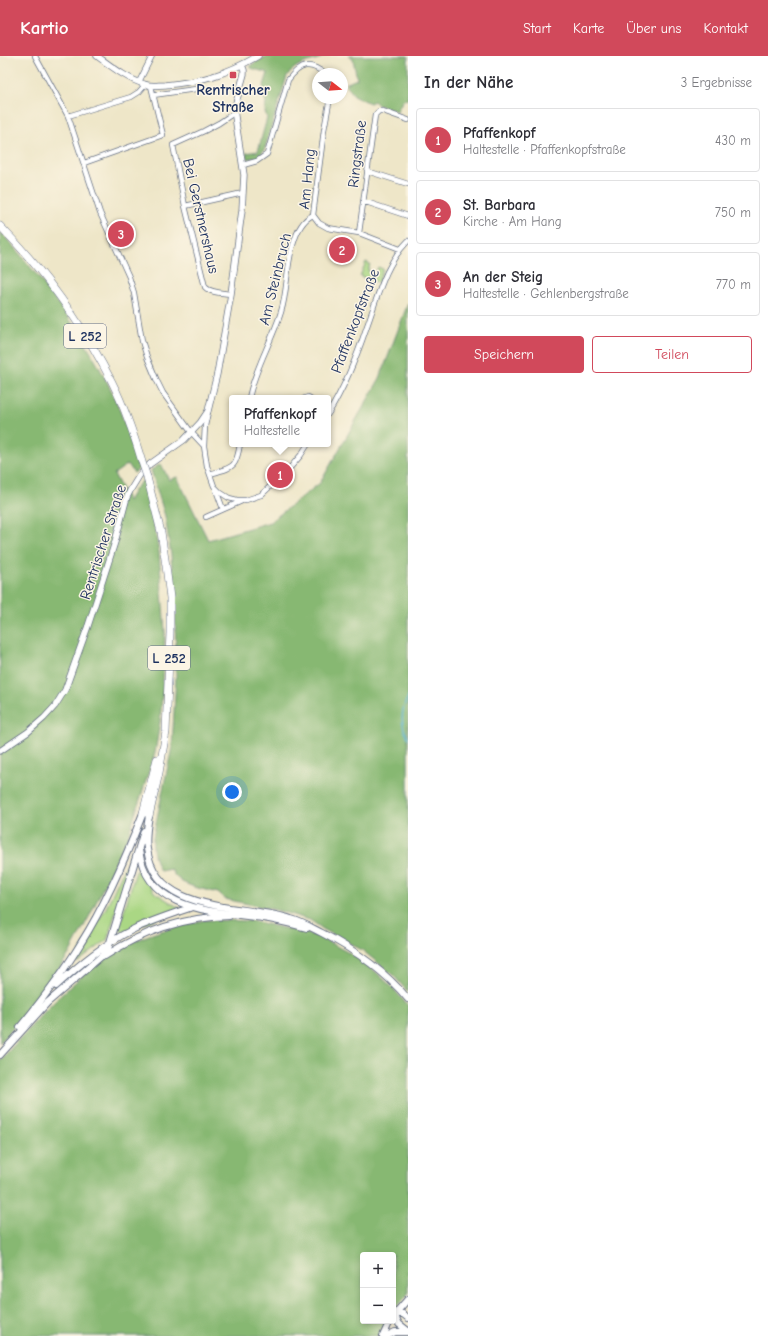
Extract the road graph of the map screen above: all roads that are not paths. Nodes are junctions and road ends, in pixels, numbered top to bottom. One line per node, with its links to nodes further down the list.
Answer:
1 (35, 56): 13 (street)
2 (97, 56): 7 (street)
3 (152, 56): 7 (street)
4 (258, 56): 5 (street)
5 (242, 65): 8 (street); 12 (street, Rentrischer Straße)
6 (315, 68): 16 (street)
7 (139, 82): 8 (street)
8 (148, 85): 10 (street); 13 (street)
9 (196, 89): 10 (street)
10 (153, 95): 15 (street)
11 (329, 104): 22 (street, Am Hang)
12 (234, 113): 16 (street, Rentrischer Straße); 21 (street, Bei Gerstnershaus)
13 (68, 116): 15 (street)
14 (408, 120): 17 (street, Ringstraße)
15 (84, 163): 32 (street)
16 (243, 165): 19 (street, Rentrischer Straße)
17 (367, 171): 18 (street); 20 (street, Ringstraße)
18 (408, 184)
19 (243, 193): 21 (street); 28 (street, Rentrischer Straße)
20 (363, 201): 23 (street); 25 (street, Ringstraße)
21 (184, 206): 28 (street, Bei Gerstnershaus)
22 (313, 215): 25 (street, Am Hang); 29 (street, Am Steinbruch)
23 (408, 216)
24 (0, 226): 42 (highway, L 252, bridge)
25 (359, 233): 27 (street, Am Hang)
26 (408, 241): 27 (street, Pfaffenkopfstraße)
27 (400, 249): 30 (street, Pfaffenkopfstraße)
28 (231, 294): 31 (street, Rentrischer Straße)
29 (250, 395)
30 (331, 406)
31 (208, 411): 32 (street, Rentrischer Straße); 33 (street)
32 (191, 432): 33 (street); 41 (street, Rentrischer Straße)
33 (204, 446): 36 (street)
34 (240, 447): 36 (street)
35 (306, 447): 38 (street)
36 (210, 474): 37 (street)
37 (214, 486): 38 (street); 39 (street)
38 (246, 500): 39 (street)
39 (223, 509): 40 (street)
40 (206, 517)
41 (0, 751)
42 (146, 814): 43 (main road); 44 (main road); 50 (main road)
43 (139, 848): 45 (main road); 48 (main road)
44 (213, 905): 45 (main road); 47 (main road)
45 (192, 907): 46 (main road); 48 (main road)
46 (241, 916): 47 (main road); 49 (main road)
47 (320, 932): 51 (main road)
48 (111, 942): 49 (main road); 50 (main road)
49 (92, 965): 53 (main road)
50 (47, 994): 52 (main road)
51 (408, 999)
52 (0, 1052)
53 (0, 1055)
54 (408, 1299): 55 (main road)
55 (396, 1312)
56 (396, 1315): 57 (main road)
57 (408, 1318)
58 (396, 1320): 60 (main road)
59 (389, 1324): 61 (main road)
60 (408, 1332): 62 (main road)
61 (383, 1336)
62 (387, 1336)

